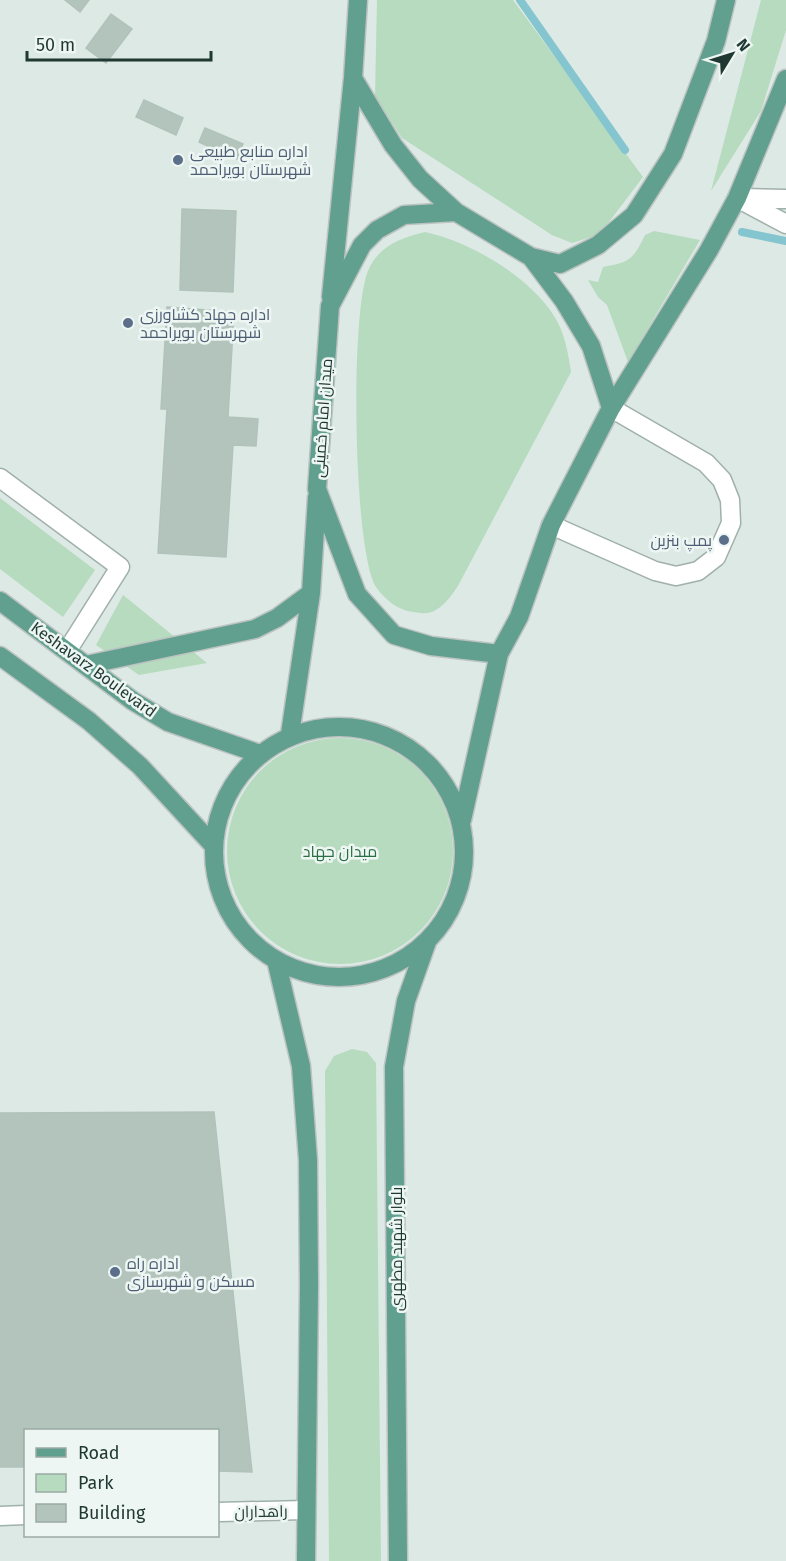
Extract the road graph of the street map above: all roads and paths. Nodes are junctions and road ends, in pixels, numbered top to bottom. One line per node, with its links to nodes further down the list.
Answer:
1 (358, 0): 3 (main road)
2 (726, 0): 9 (main road)
3 (353, 78): 7 (main road); 10 (main road)
4 (786, 79): 5 (main road)
5 (737, 198): 6 (street); 8 (street); 11 (main road)
6 (786, 199)
7 (456, 212): 9 (main road); 10 (main road, میدان امام خمینی)
8 (786, 224)
9 (531, 257): 11 (main road)
10 (330, 306): 13 (main road, میدان امام خمینی)
11 (610, 408): 14 (main road); 14 (street)
12 (0, 478): 17 (street)
13 (317, 489): 15 (main road); 18 (main road, میدان امام خمینی)
14 (551, 525): 18 (main road)
15 (311, 593): 20 (main road); 21 (main road)
16 (0, 601): 17 (main road, Keshavarz Boulevard)
17 (67, 651): 20 (main road, Keshavarz Boulevard)
18 (499, 654): 23 (main road)
19 (0, 656): 24 (main road)
20 (86, 665): 22 (main road, Keshavarz Boulevard)
21 (290, 734): 22 (main road); 23 (main road)
22 (260, 754): 24 (main road)
23 (462, 820): 25 (main road)
24 (213, 845): 26 (main road)
25 (428, 942): 26 (main road); 32 (main road, بلوار شهید مطهری)
26 (276, 960): 27 (main road)
27 (305, 1510): 28 (street, راهداران); 31 (main road)
28 (219, 1512)
29 (24, 1515): 30 (street)
30 (0, 1516)
31 (306, 1561)
32 (398, 1561)

